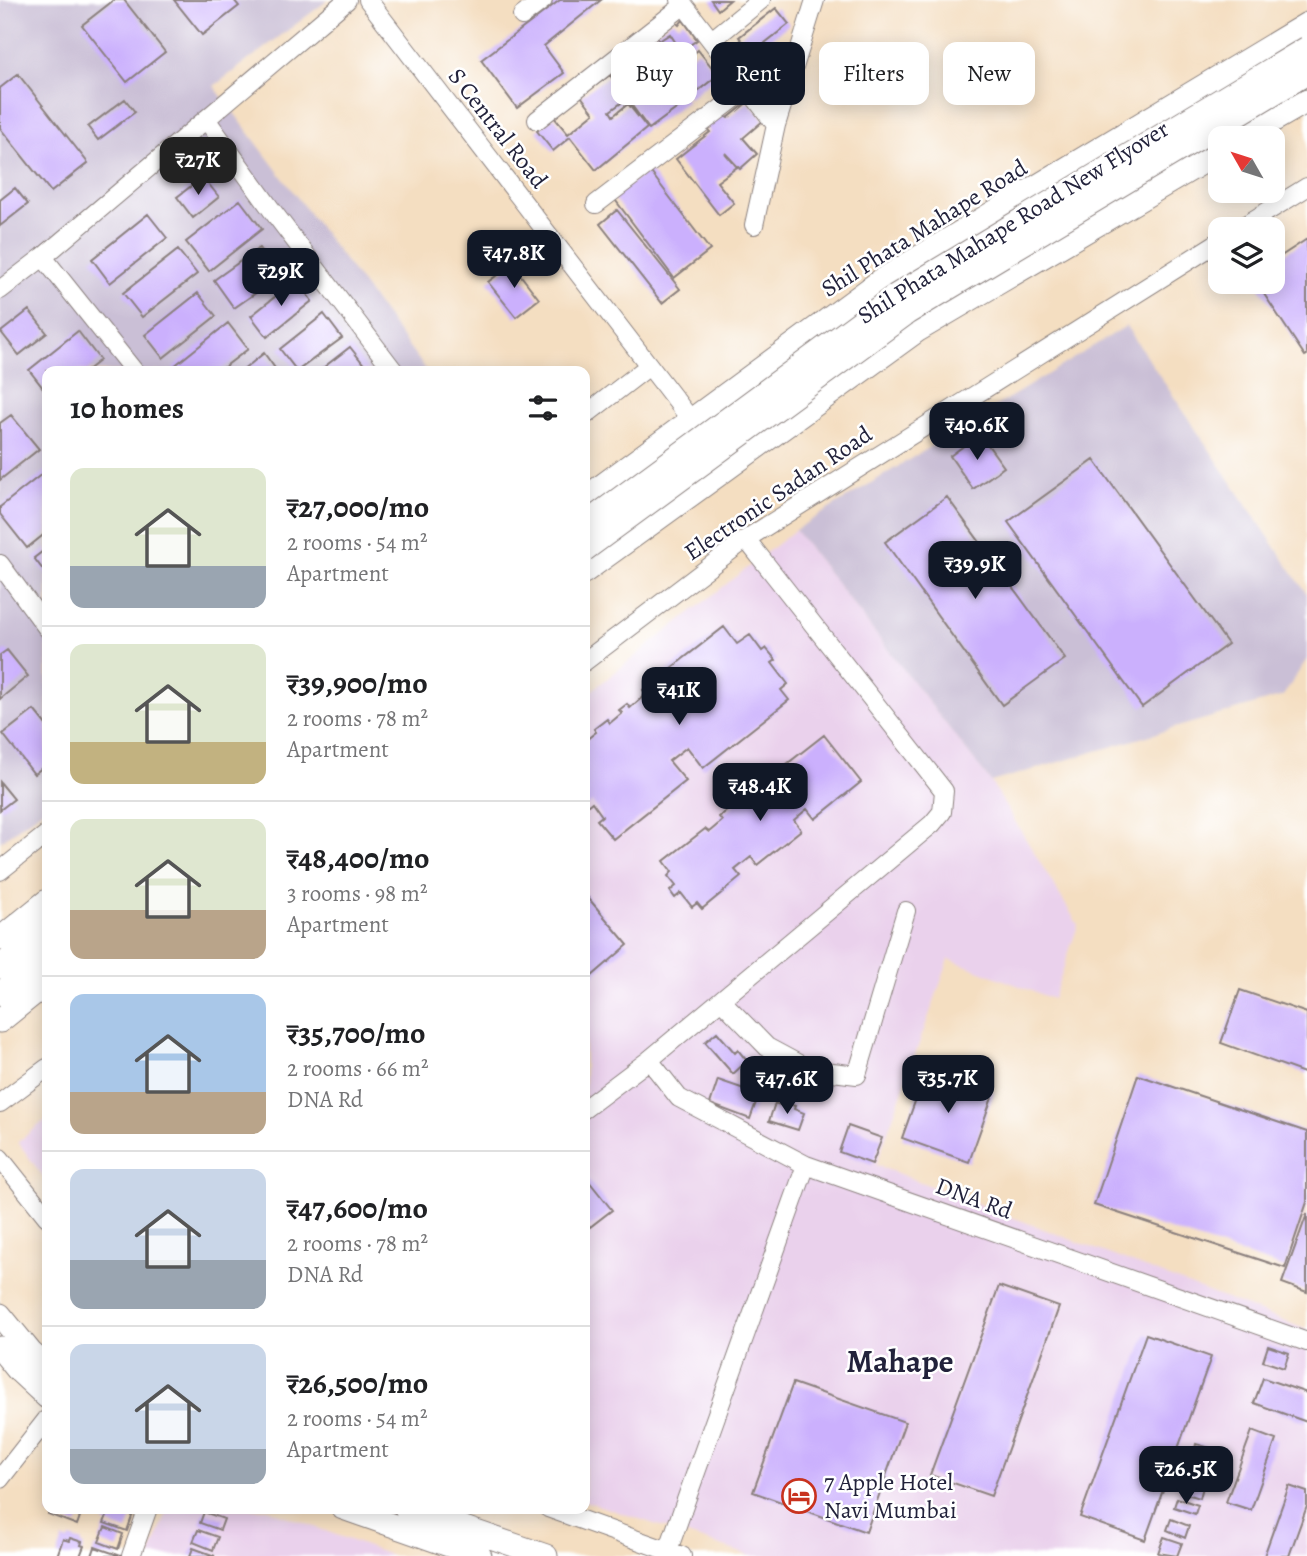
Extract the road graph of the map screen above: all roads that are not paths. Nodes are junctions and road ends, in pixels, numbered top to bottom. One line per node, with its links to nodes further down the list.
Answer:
1 (347, 0): 17 (street)
2 (368, 0): 31 (street, S Central Road)
3 (543, 0): 7 (street)
4 (761, 0): 9 (street)
5 (815, 0): 19 (street)
6 (682, 3): 9 (street); 18 (street)
7 (522, 16)
8 (1307, 24): 10 (main road, Shil Phata Mahape Road)
9 (712, 40)
10 (1276, 43): 13 (street); 33 (main road, Shil Phata Mahape Road)
11 (1307, 48): 35 (main road, Shil Phata Mahape Road New Flyover, bridge)
12 (1307, 73): 37 (main road, Shil Phata Mahape Road New Flyover, bridge)
13 (1307, 90)
14 (1307, 101): 20 (main road)
15 (726, 105): 23 (street)
16 (761, 105): 19 (street)
17 (206, 119): 27 (street); 30 (street)
18 (537, 120)
19 (776, 125): 25 (street)
20 (1264, 126)
21 (1208, 159): 39 (main road)
22 (1307, 187): 24 (street)
23 (596, 204)
24 (1258, 217)
25 (754, 225)
26 (1208, 250): 36 (street, Electronic Sadan Road)
27 (43, 257): 28 (street); 29 (street)
28 (0, 290)
29 (130, 366)
30 (390, 366)
31 (649, 366): 32 (street); 33 (street, S Central Road)
32 (590, 411)
33 (691, 420): 34 (main road, Shil Phata Mahape Road)
34 (590, 495)
35 (590, 521)
36 (746, 539): 41 (street, Electronic Sadan Road); 52 (street)
37 (590, 546)
38 (0, 564): 40 (street)
39 (590, 568)
40 (42, 621)
41 (590, 657)
42 (42, 838): 43 (street)
43 (0, 870)
44 (42, 905): 47 (main road)
45 (906, 911): 52 (street)
46 (42, 933): 49 (main road)
47 (0, 939)
48 (42, 960): 51 (main road)
49 (0, 967)
50 (42, 987): 53 (main road)
51 (0, 993)
52 (721, 1000): 54 (street)
53 (0, 1021)
54 (649, 1060): 57 (street); 59 (street, DNA Rd)
55 (42, 1072): 56 (street)
56 (0, 1103)
57 (590, 1105)
58 (0, 1158): 60 (street)
59 (806, 1165): 62 (street, DNA Rd); 72 (street)
60 (42, 1211)
61 (0, 1315): 64 (main road)
62 (1307, 1342)
63 (0, 1348): 65 (main road)
64 (42, 1363)
65 (42, 1392)
66 (42, 1425): 67 (street)
67 (0, 1479)
68 (146, 1514): 73 (street)
69 (360, 1514): 74 (main road)
70 (424, 1514): 75 (main road)
71 (564, 1514): 72 (street)
72 (672, 1554)
73 (131, 1556)
74 (480, 1556)
75 (546, 1556)

